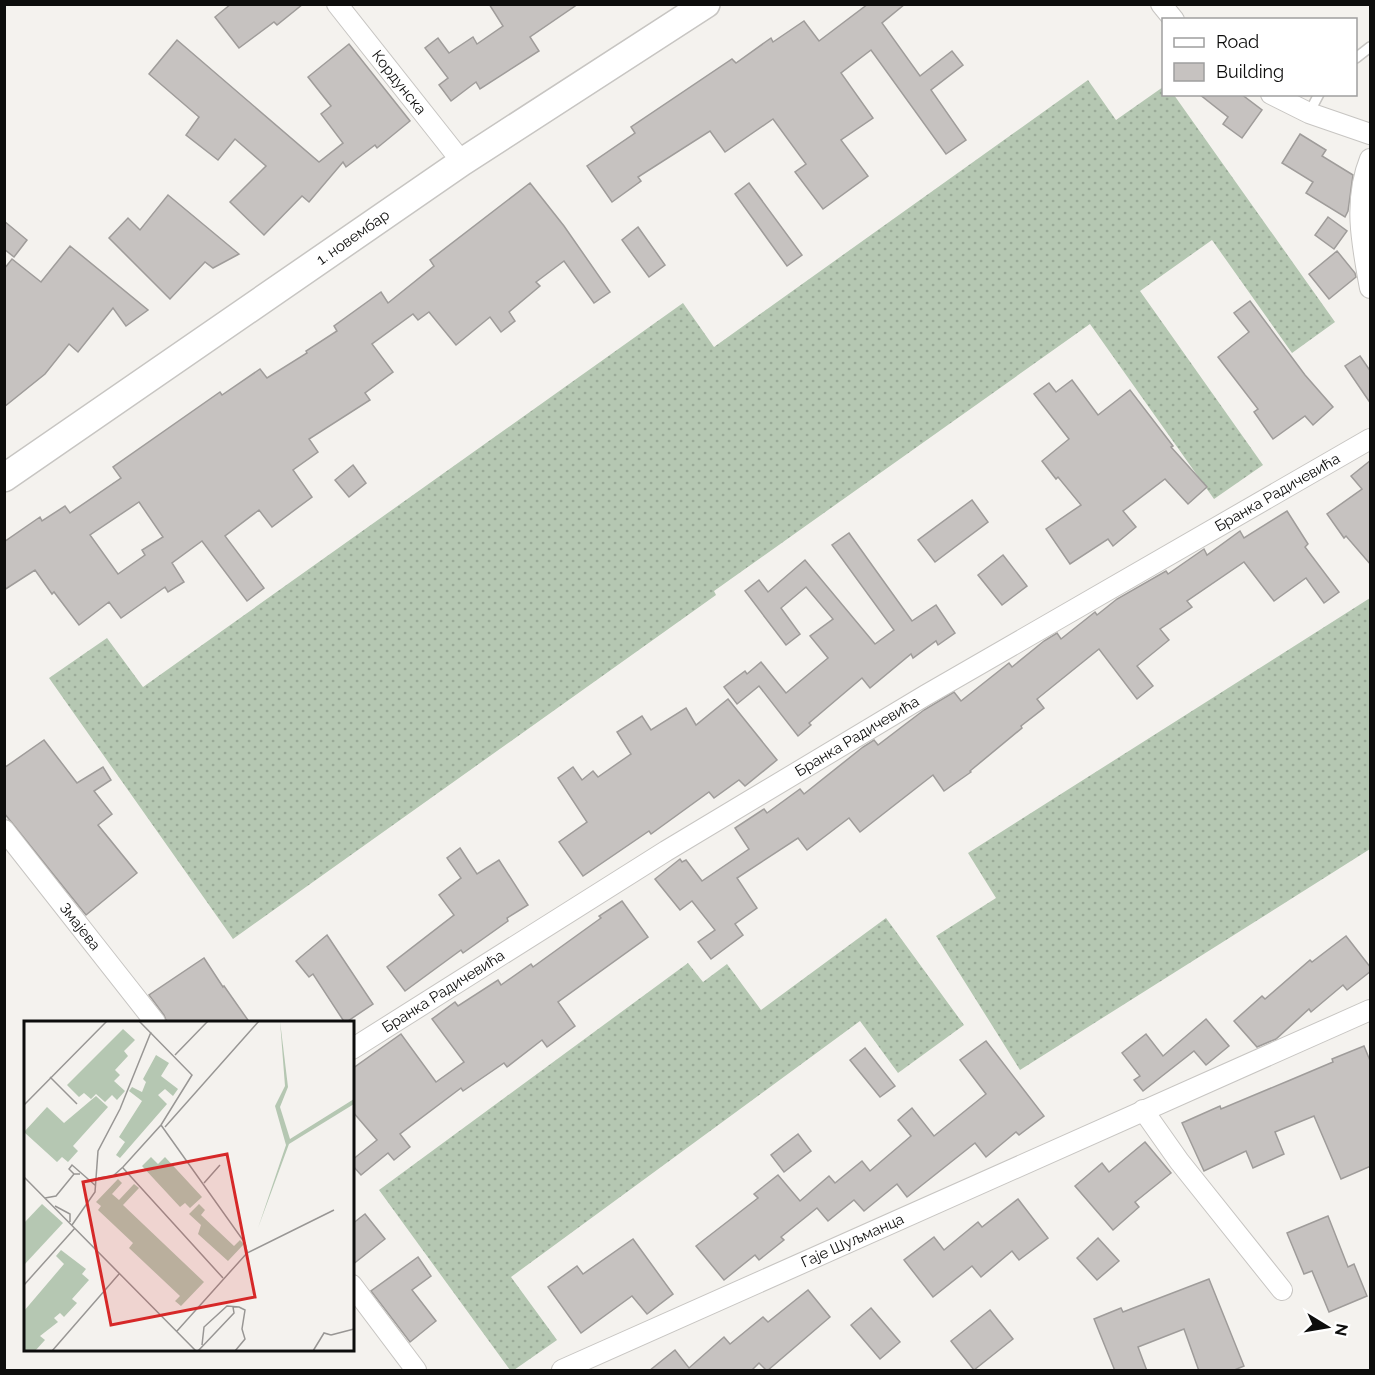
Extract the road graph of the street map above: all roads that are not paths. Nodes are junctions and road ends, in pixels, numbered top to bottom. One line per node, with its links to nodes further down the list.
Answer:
1 (337, 4): 12 (street, Кордунска)
2 (706, 4): 12 (main road, 1. новембар)
3 (1161, 4): 4 (street)
4 (1172, 18)
5 (1371, 47): 6 (lane)
6 (1357, 57)
7 (1275, 96): 9 (street)
8 (1318, 96): 9 (lane)
9 (1310, 113): 10 (street)
10 (1371, 134)
11 (1371, 159): 13 (street)
12 (462, 162): 15 (main road, 1. новембар)
13 (1371, 288)
14 (1371, 439): 19 (street, Бранка Радичевића)
15 (4, 478)
16 (4, 830): 18 (street, Змајева)
17 (1371, 1010): 20 (street, Гаје Шуљманца)
18 (152, 1021)
19 (354, 1048)
20 (1143, 1110): 22 (street); 24 (street, Гаје Шуљманца)
21 (354, 1288): 23 (street)
22 (1282, 1290)
23 (416, 1371)
24 (562, 1371)

